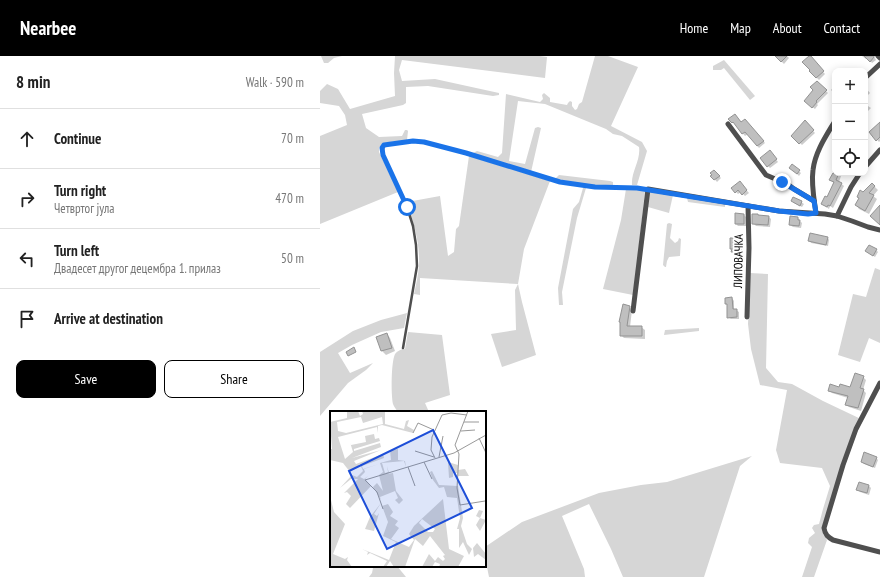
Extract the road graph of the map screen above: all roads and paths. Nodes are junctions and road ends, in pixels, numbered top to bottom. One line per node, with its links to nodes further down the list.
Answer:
1 (878, 56): 2 (street)
2 (880, 58)
3 (880, 64): 4 (street)
4 (868, 75)
5 (728, 124): 11 (street)
6 (832, 126): 11 (street)
7 (880, 150): 8 (street)
8 (868, 164)
9 (858, 176): 14 (street)
10 (648, 189): 12 (street); 16 (street); 18 (lane)
11 (814, 201): 13 (street)
12 (748, 206): 13 (street); 17 (street, ЛИПОВАЧКА)
13 (816, 213): 14 (street)
14 (837, 216): 15 (street)
15 (880, 230)
16 (633, 311)
17 (747, 317)
18 (403, 348)
19 (880, 383): 20 (street)
20 (880, 552)

